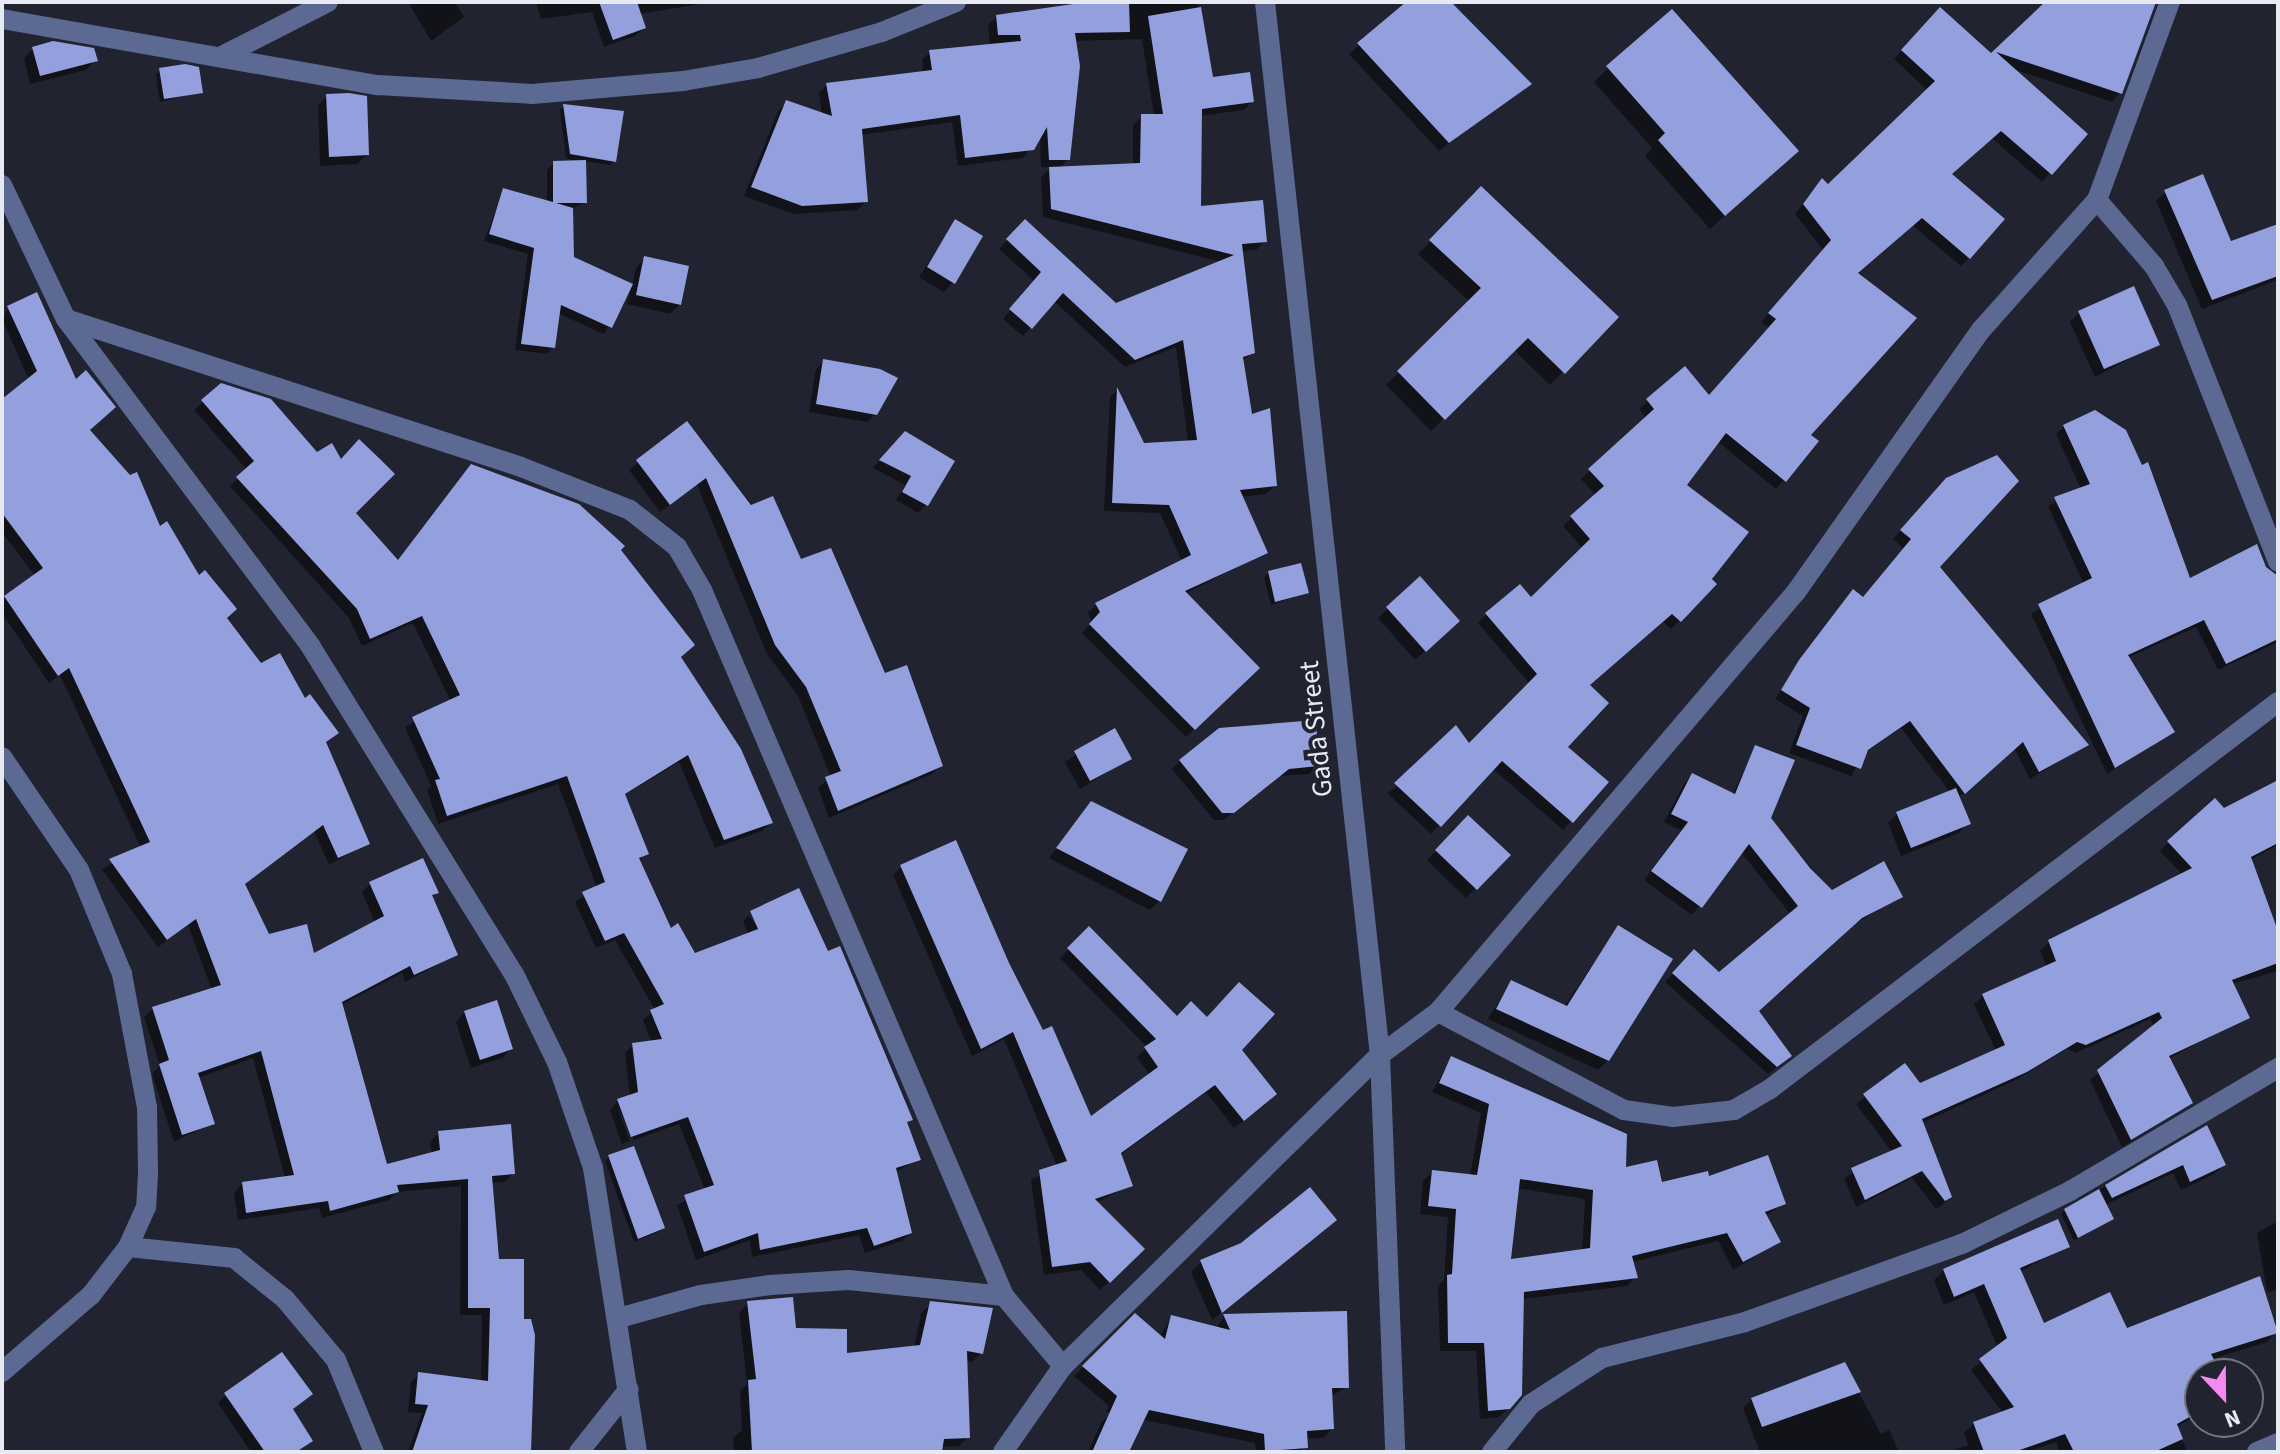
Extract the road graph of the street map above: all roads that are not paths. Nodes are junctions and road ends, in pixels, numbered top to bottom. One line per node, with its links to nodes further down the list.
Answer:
1 (328, 2): 6 (street)
2 (956, 2): 6 (street)
3 (1265, 2): 14 (street, Gada Street)
4 (2170, 2): 8 (street)
5 (2, 19): 6 (street)
6 (220, 57)
7 (2, 185): 9 (street)
8 (2097, 200): 10 (street); 13 (street)
9 (66, 319): 17 (street); 18 (street)
10 (2278, 562)
11 (2278, 702): 13 (street)
12 (2, 757): 16 (street)
13 (1438, 1012): 14 (street)
14 (1380, 1055): 19 (street); 27 (street, Gada Street)
15 (2278, 1068): 28 (street)
16 (128, 1247): 20 (street); 23 (street)
17 (1004, 1296): 18 (street); 19 (street)
18 (619, 1318): 21 (street)
19 (1063, 1366): 26 (street)
20 (2, 1372)
21 (629, 1389): 24 (street); 25 (street)
22 (2278, 1443): 29 (street)
23 (374, 1452)
24 (579, 1452)
25 (637, 1452)
26 (1003, 1452)
27 (1395, 1452)
28 (1492, 1452)
29 (2257, 1452)

